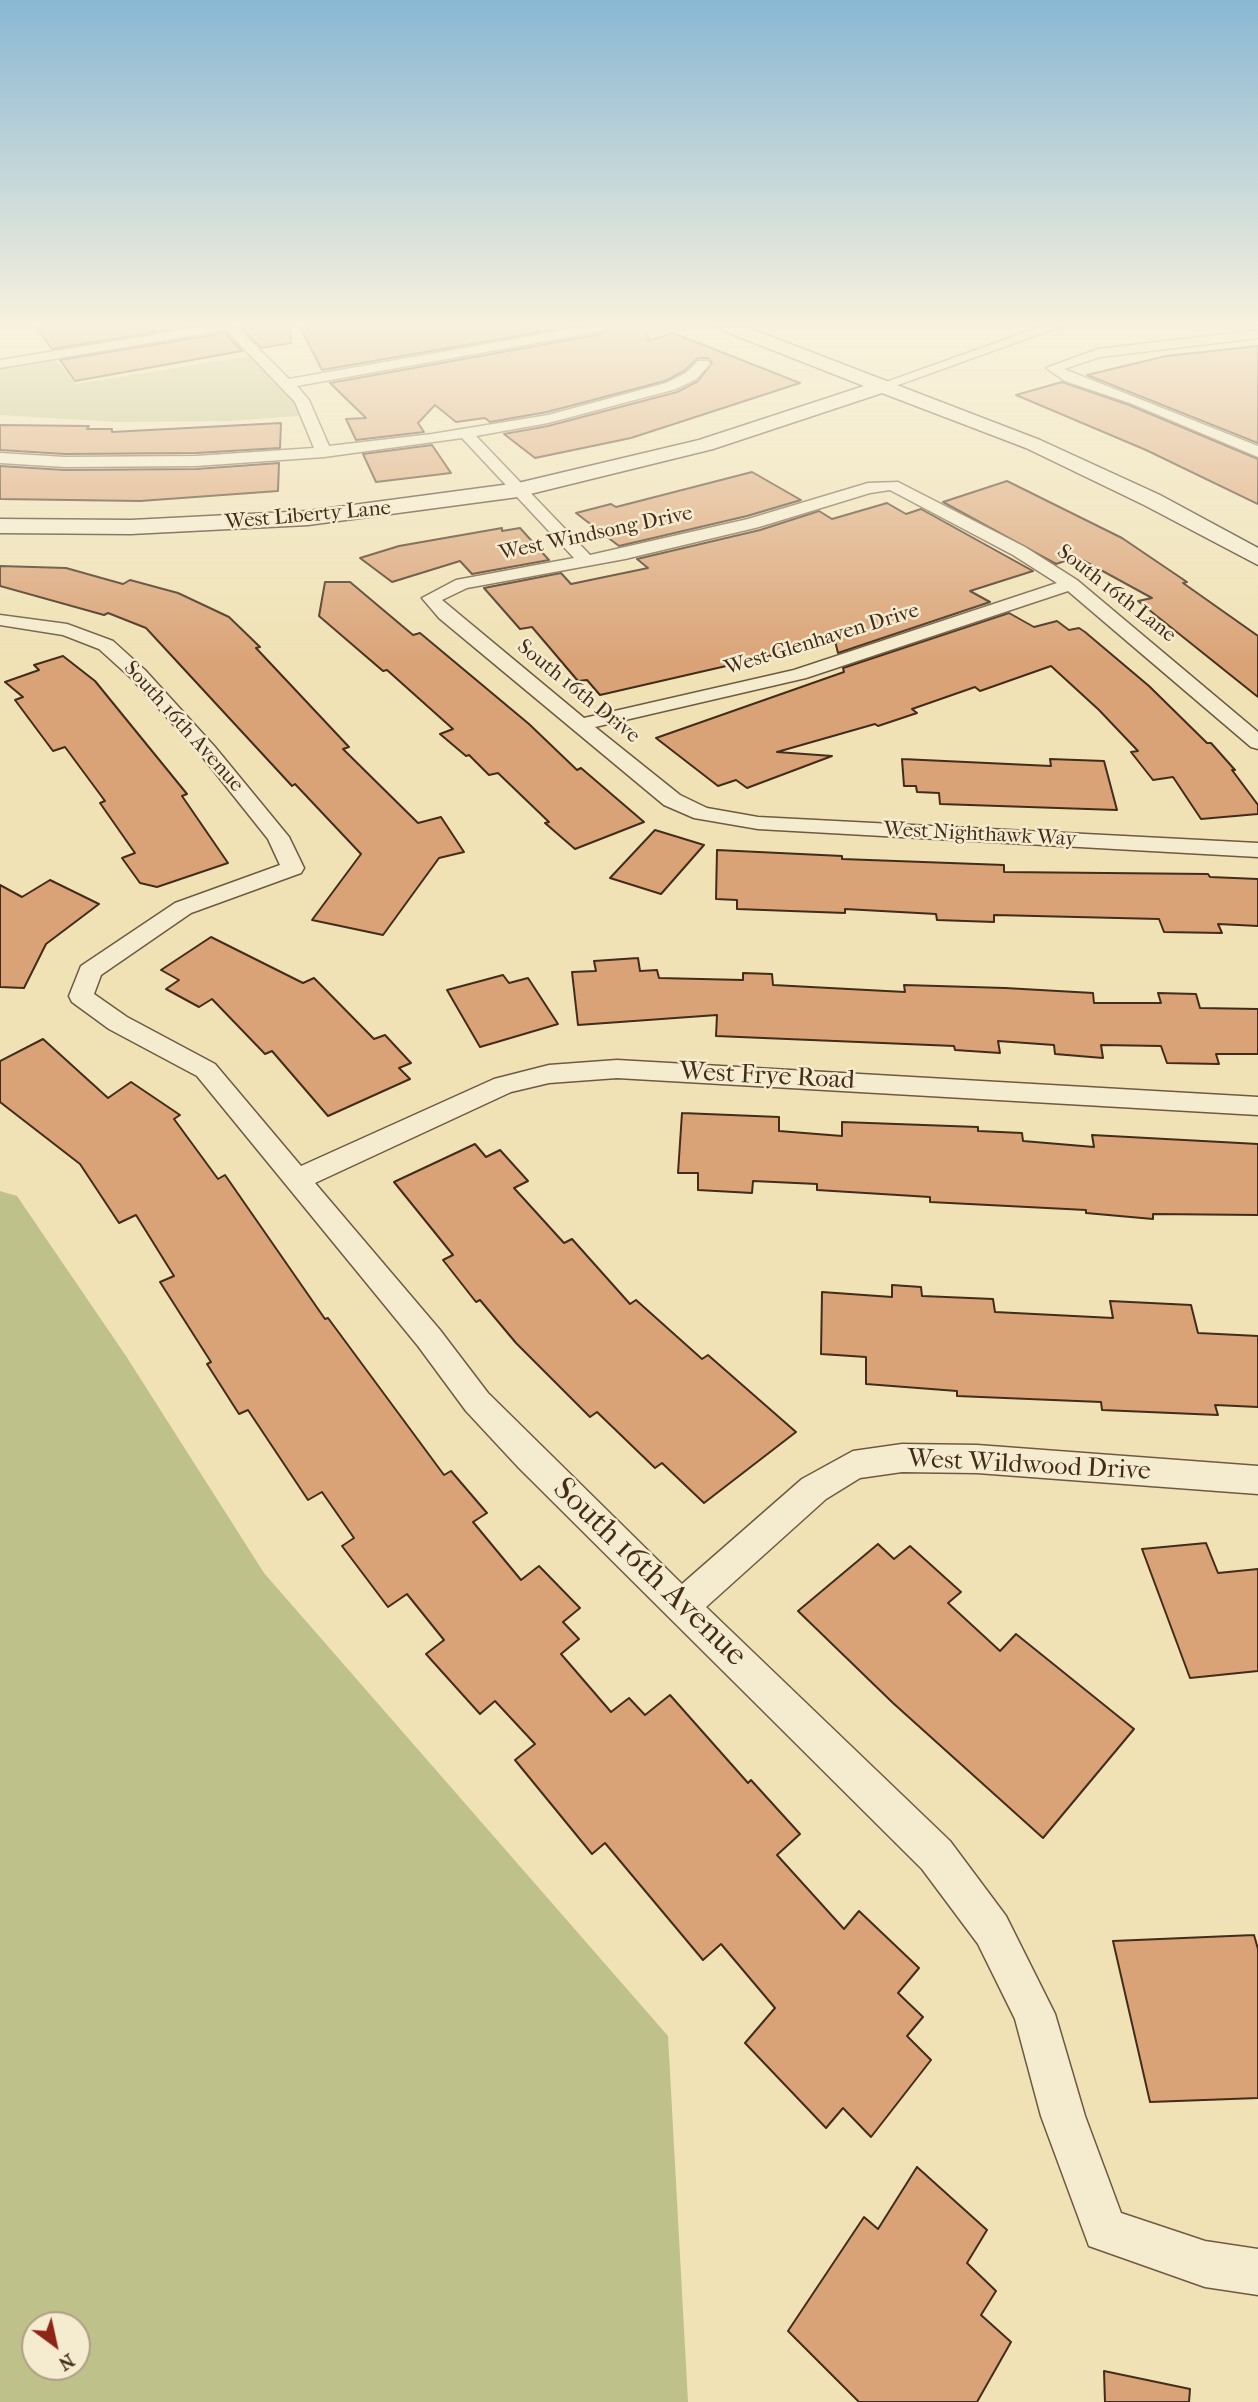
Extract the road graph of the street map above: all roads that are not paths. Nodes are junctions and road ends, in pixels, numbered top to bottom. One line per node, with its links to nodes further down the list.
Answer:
1 (319, 439): 8 (street)
2 (420, 439): 8 (street)
3 (472, 439): 12 (street)
4 (724, 439): 12 (street, West Liberty Lane)
5 (1015, 439): 14 (street)
6 (1237, 439): 7 (street)
7 (1232, 440): 9 (street)
8 (324, 452): 10 (street)
9 (1258, 452)
10 (0, 458)
11 (892, 485): 15 (street, West Windsong Drive); 16 (street, South 16th Lane)
12 (518, 490): 13 (street, West Liberty Lane); 15 (street)
13 (0, 526)
14 (1258, 558)
15 (586, 561): 17 (street, West Windsong Drive)
16 (1071, 584): 19 (street, West Glenhaven Drive); 20 (street, South 16th Lane)
17 (430, 598): 19 (street, South 16th Drive)
18 (0, 620): 24 (street, South 16th Avenue)
19 (582, 724): 21 (street, South 16th Drive)
20 (1258, 743)
21 (702, 813): 22 (street, West Nighthawk Way)
22 (1258, 850)
23 (1258, 1107): 24 (street, West Frye Road)
24 (298, 1179): 26 (street, South 16th Avenue)
25 (1258, 1480): 26 (street, West Wildwood Drive)
26 (683, 1605): 27 (street, South 16th Avenue)
27 (1258, 2272)

